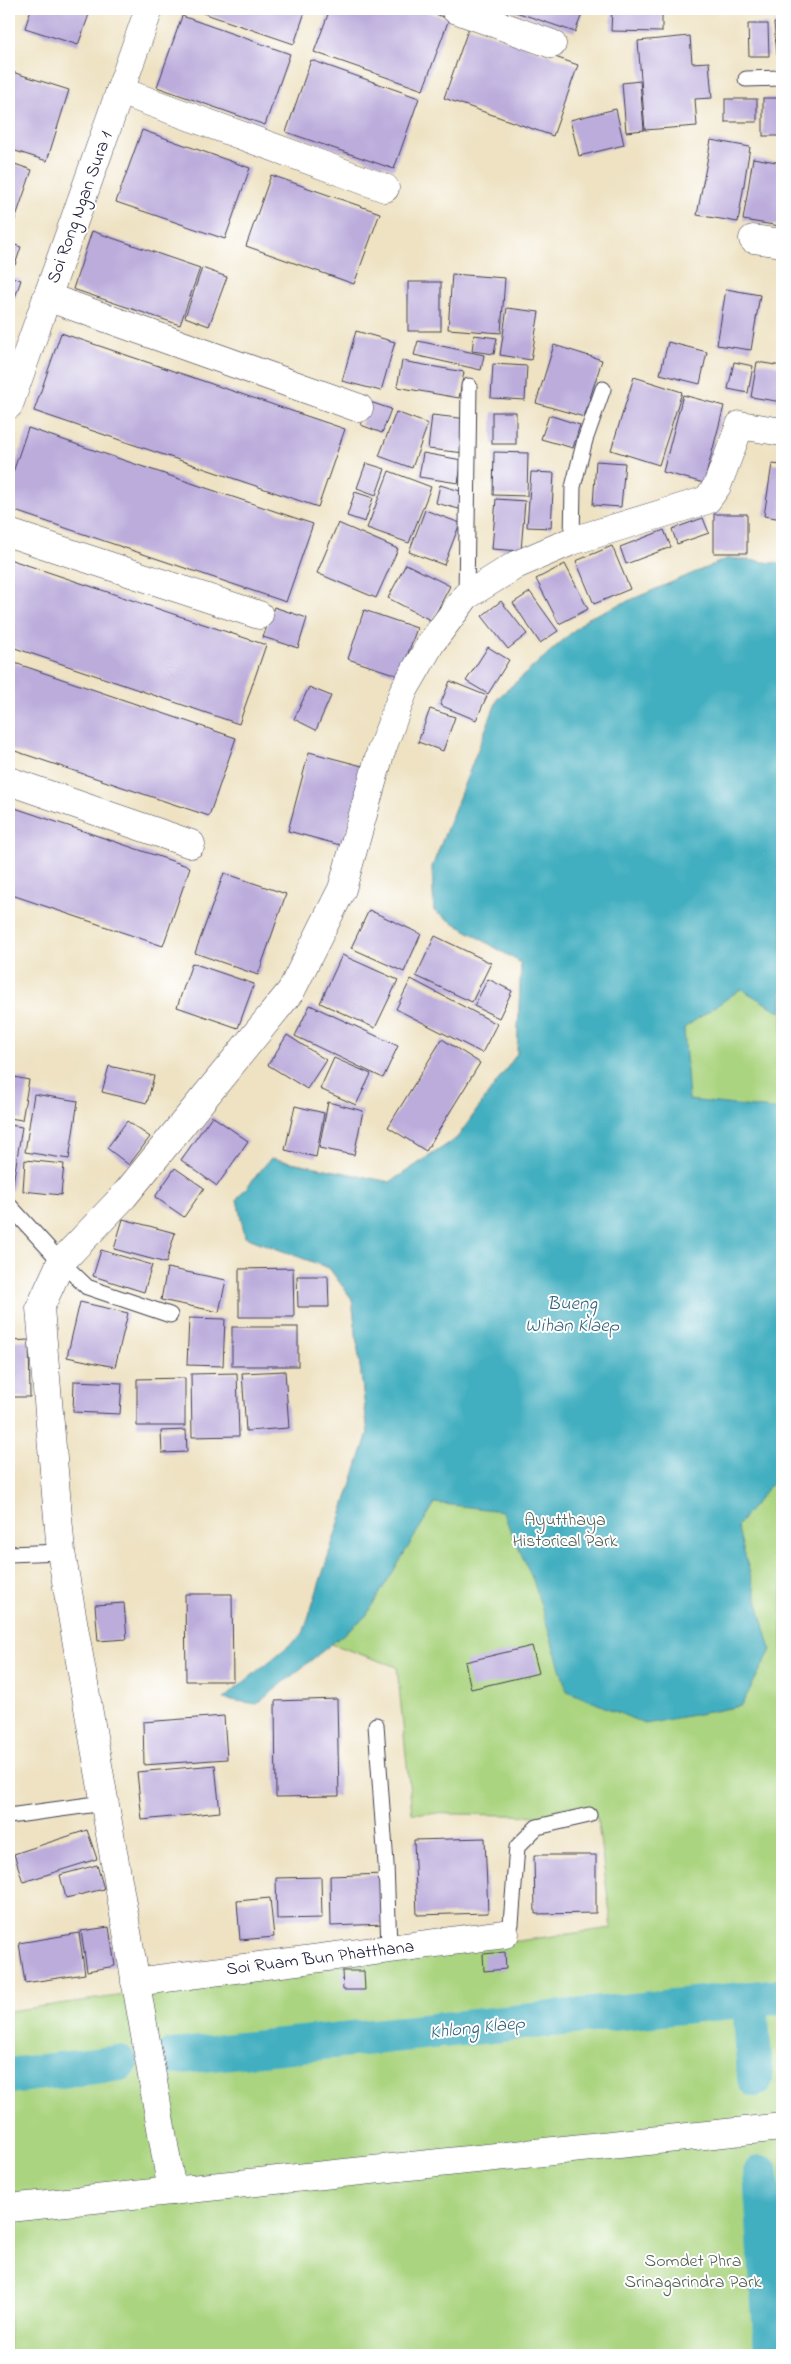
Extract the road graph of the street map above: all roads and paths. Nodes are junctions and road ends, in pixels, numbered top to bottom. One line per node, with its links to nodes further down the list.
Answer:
1 (149, 9): 6 (street, Soi Rong Ngan Sura 1)
2 (455, 9): 3 (street)
3 (552, 44)
4 (782, 78): 5 (lane)
5 (746, 79)
6 (120, 91): 7 (street); 10 (street, Soi Rong Ngan Sura 1)
7 (385, 188)
8 (753, 239): 9 (street)
9 (782, 243)
10 (46, 297): 13 (street, Soi Rong Ngan Sura 1); 14 (street)
11 (469, 386): 18 (lane)
12 (603, 389): 17 (lane)
13 (9, 404)
14 (359, 408)
15 (782, 432): 17 (street)
16 (9, 533): 19 (street)
17 (572, 541): 18 (street)
18 (466, 596): 23 (street)
19 (259, 615)
20 (9, 781): 21 (street)
21 (191, 844)
22 (9, 1205): 23 (lane)
23 (61, 1262): 24 (lane); 25 (street)
24 (170, 1315)
25 (60, 1552): 26 (lane); 28 (street)
26 (9, 1554)
27 (376, 1725): 32 (lane)
28 (104, 1803): 30 (lane); 33 (street)
29 (589, 1815): 31 (lane)
30 (9, 1816)
31 (505, 1934): 32 (street, Soi Ruam Bun Phatthana)
32 (389, 1947): 33 (street, Soi Ruam Bun Phatthana)
33 (136, 1982): 35 (street)
34 (782, 2127): 35 (street)
35 (172, 2192): 36 (street)
36 (9, 2208)

